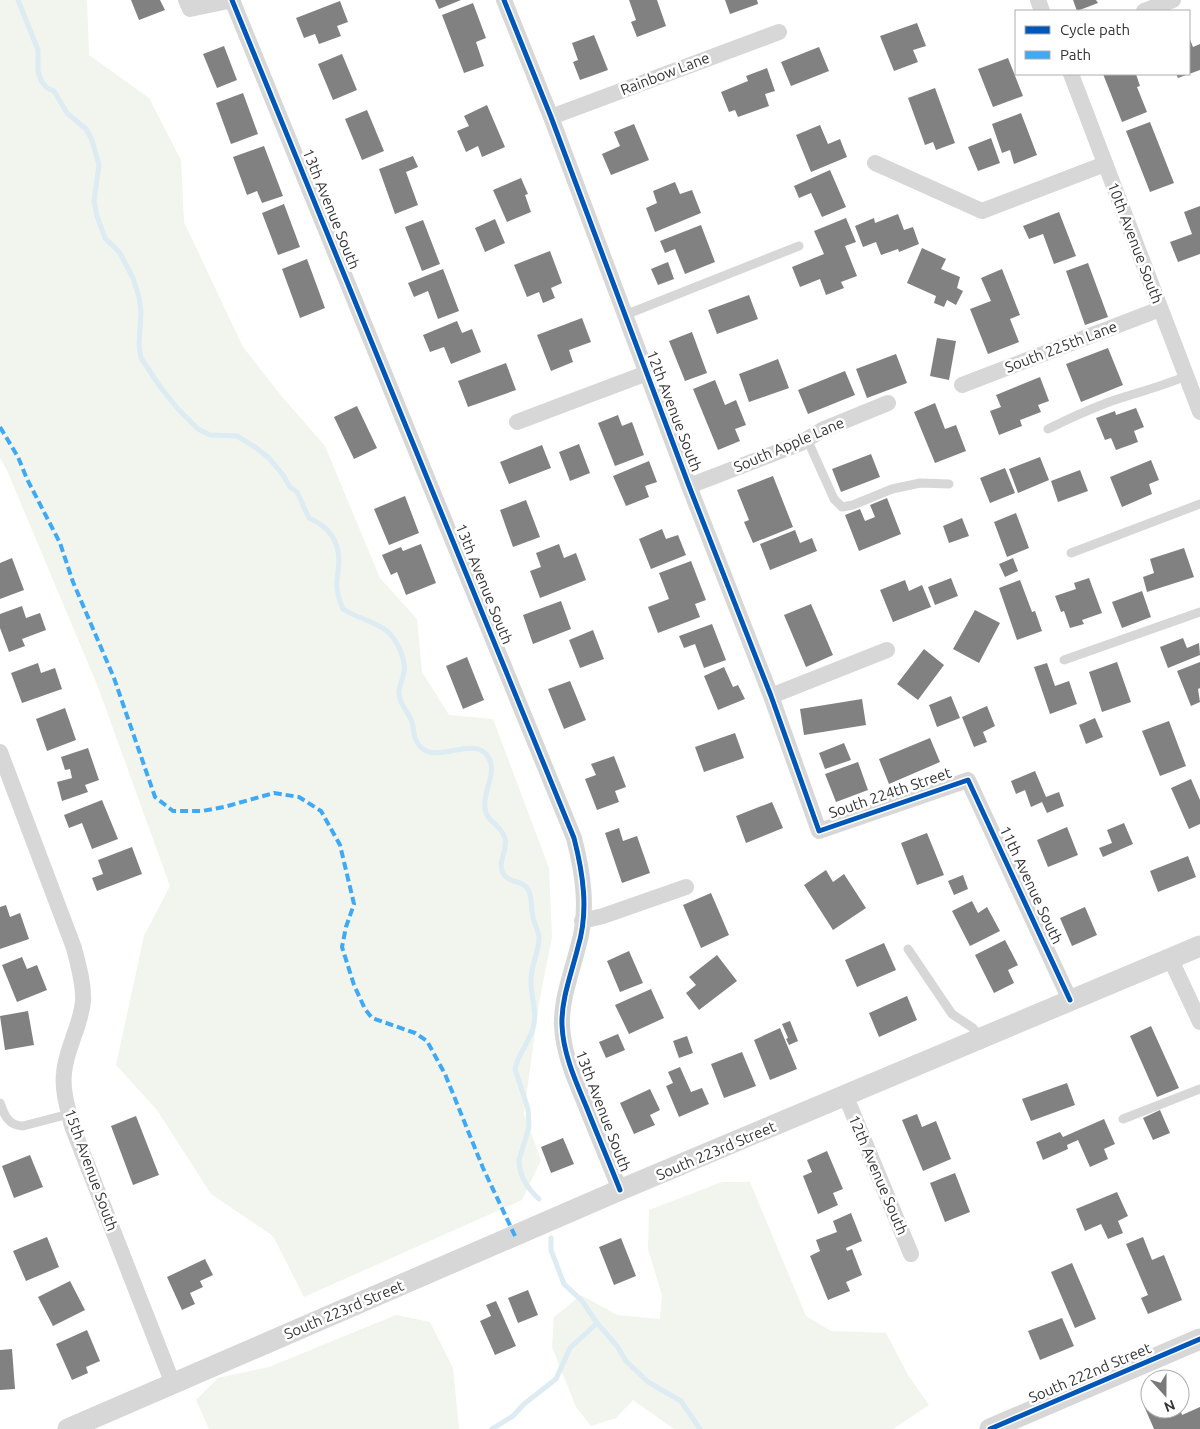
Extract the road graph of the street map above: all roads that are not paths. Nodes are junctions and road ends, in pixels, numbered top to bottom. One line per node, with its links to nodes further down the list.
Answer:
1 (233, 0): 4 (street); 34 (street, 13th Avenue South)
2 (504, 0): 8 (street, 12th Avenue South)
3 (1173, 0): 5 (street)
4 (188, 4)
5 (1147, 10)
6 (779, 32): 8 (street, Rainbow Lane)
7 (1071, 75): 10 (street, 10th Avenue South)
8 (551, 117): 13 (street, 12th Avenue South)
9 (875, 162): 10 (street)
10 (1105, 164): 12 (street, 10th Avenue South)
11 (799, 246): 13 (lane)
12 (1160, 309): 15 (street, 10th Avenue South); 16 (street, South 225th Lane)
13 (625, 315): 14 (street, 12th Avenue South)
14 (647, 373): 19 (street); 23 (street, 12th Avenue South)
15 (1186, 376): 18 (street, 10th Avenue South); 20 (lane)
16 (962, 385)
17 (888, 404): 21 (street, South Apple Lane)
18 (1200, 412)
19 (517, 422)
20 (1048, 429)
21 (807, 439): 22 (lane); 23 (street, South Apple Lane)
22 (948, 484)
23 (689, 486): 29 (street, 12th Avenue South)
24 (1200, 504): 25 (lane)
25 (1071, 553)
26 (1200, 612): 28 (lane)
27 (887, 650): 29 (street)
28 (1064, 660)
29 (771, 696): 32 (street, 12th Avenue South)
30 (0, 752): 44 (street, 15th Avenue South)
31 (968, 780): 32 (street, South 224th Street); 38 (street, 11th Avenue South)
32 (819, 831)
33 (686, 887): 34 (street)
34 (582, 921): 46 (street, 13th Avenue South)
35 (1200, 946): 37 (street, South 223rd Street)
36 (908, 950): 40 (lane)
37 (1170, 958): 38 (street, South 223rd Street); 39 (street)
38 (1070, 1000): 40 (street, South 223rd Street)
39 (1200, 1022)
40 (982, 1038): 42 (street, South 223rd Street)
41 (1200, 1089): 45 (lane)
42 (846, 1096): 46 (street, South 223rd Street); 47 (street, 12th Avenue South)
43 (0, 1103): 44 (lane)
44 (69, 1114): 49 (street, 15th Avenue South)
45 (1123, 1119)
46 (620, 1190): 49 (street, South 223rd Street)
47 (911, 1254)
48 (1200, 1339): 51 (street, South 222nd Street)
49 (173, 1384): 50 (street, South 223rd Street)
50 (68, 1429)
51 (990, 1429)

